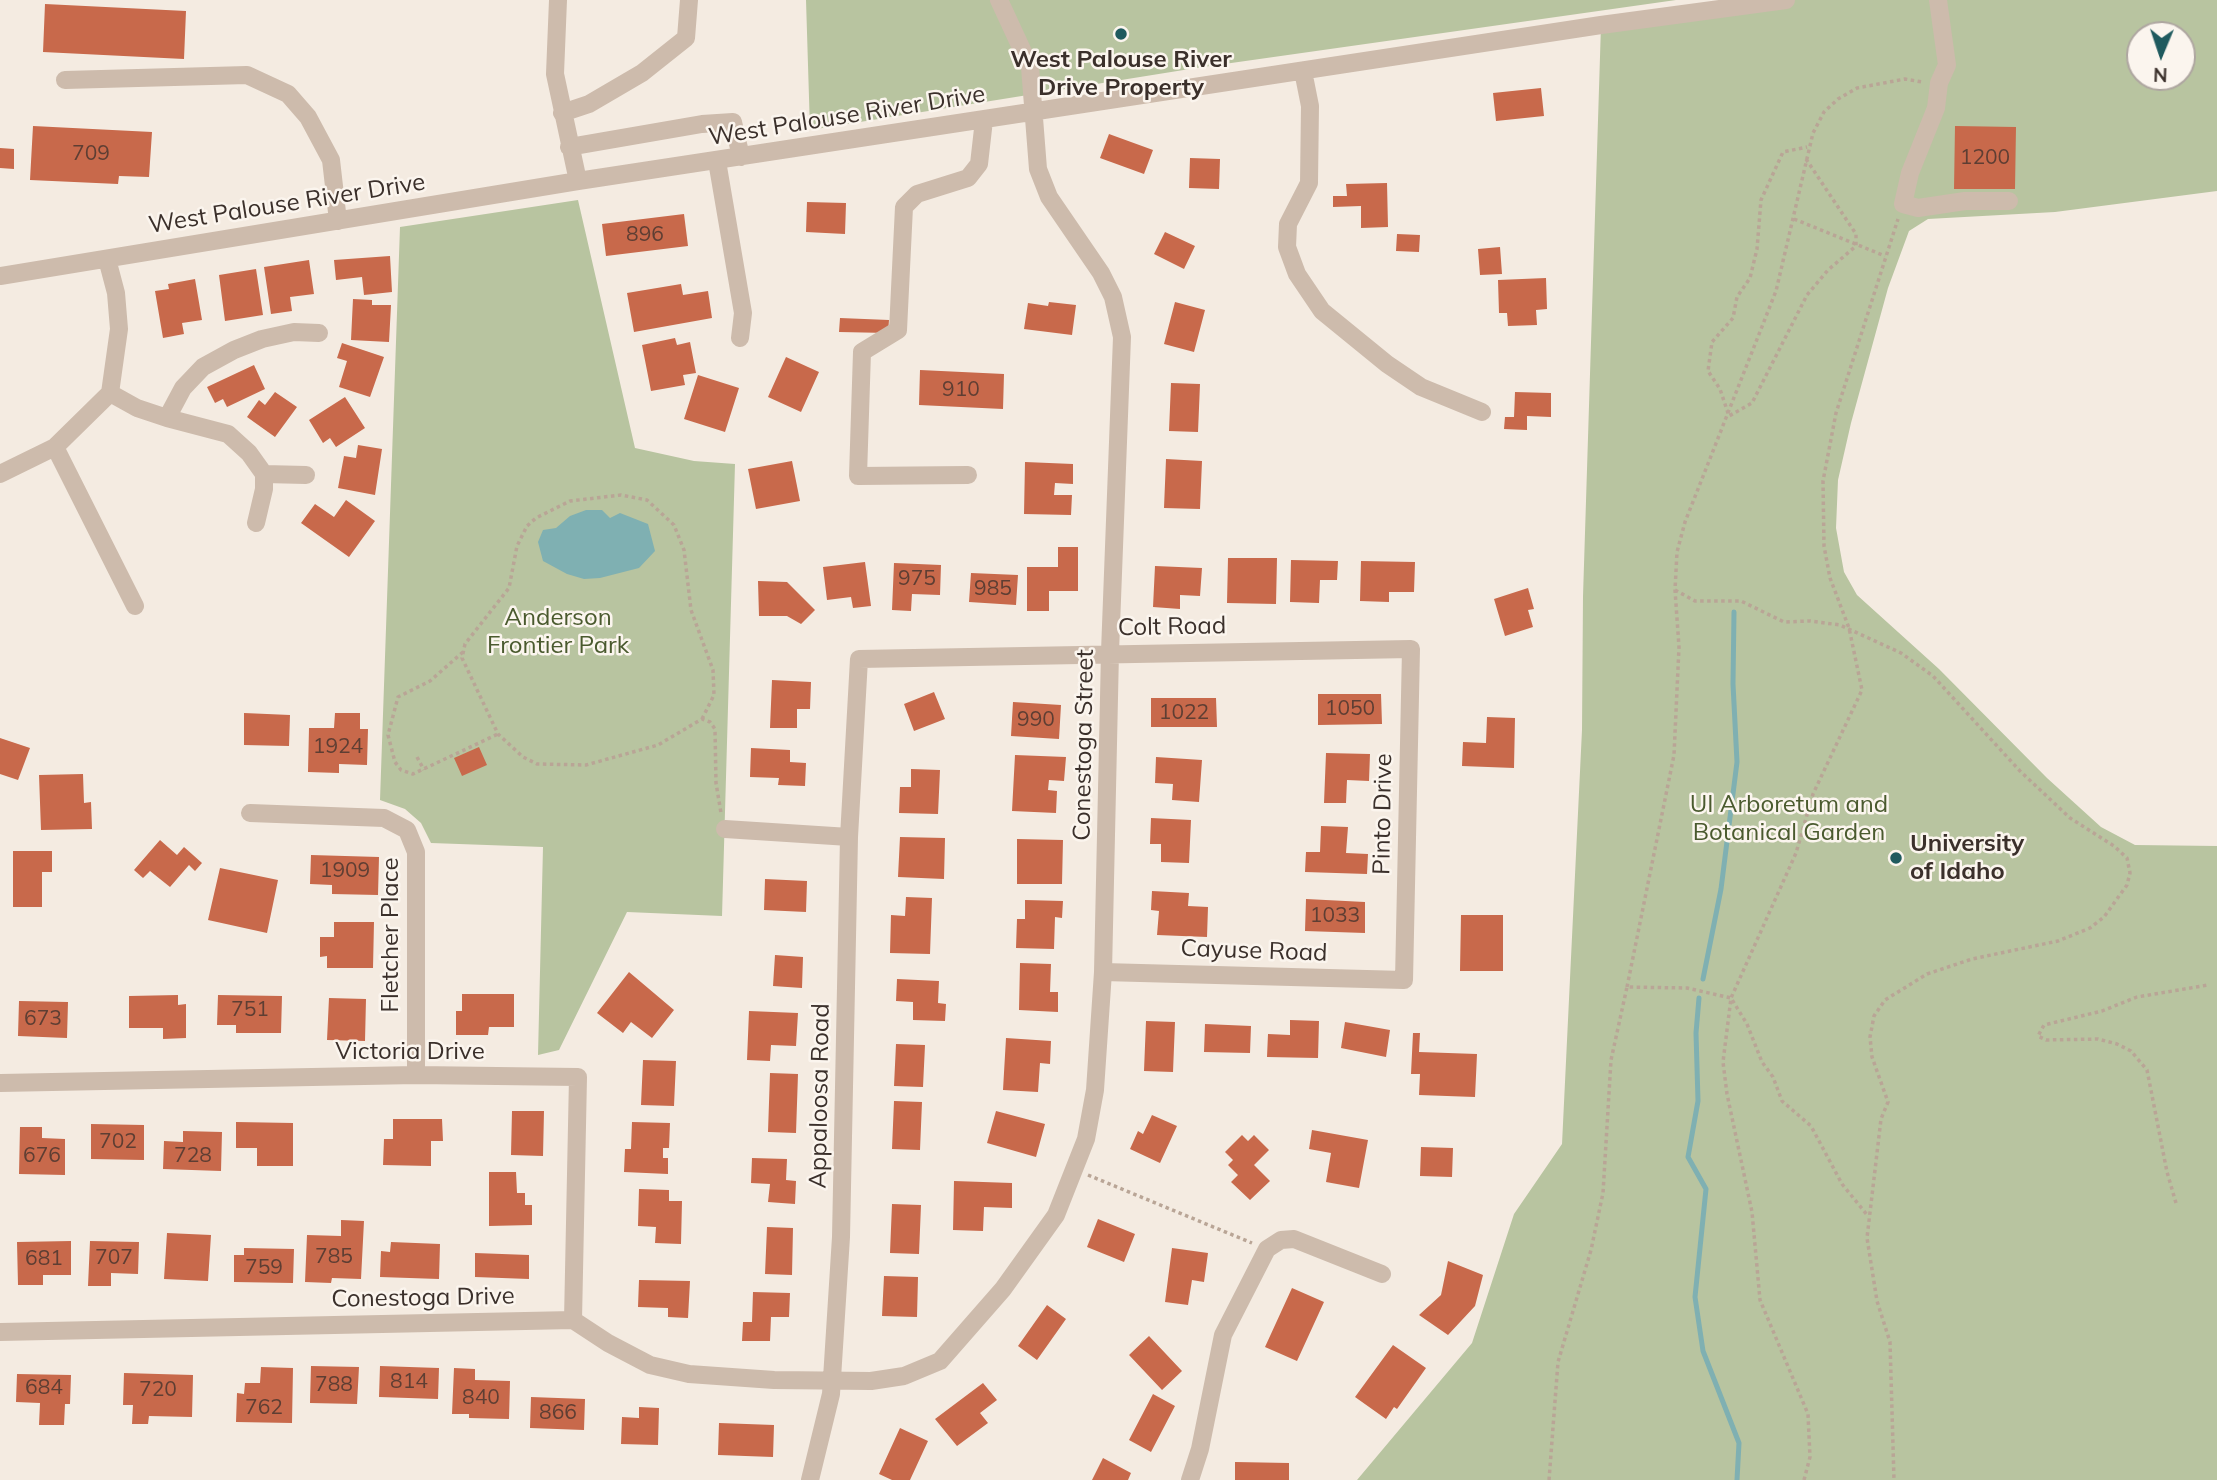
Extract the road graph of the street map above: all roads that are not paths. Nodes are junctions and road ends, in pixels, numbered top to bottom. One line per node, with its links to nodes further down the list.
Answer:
1 (558, 0): 9 (street)
2 (689, 0): 9 (street)
3 (999, 0): 8 (street, Conestoga Street)
4 (1786, 0): 6 (street, West Palouse River Drive)
5 (1938, 0): 15 (street)
6 (1303, 71): 8 (street, West Palouse River Drive); 22 (street)
7 (65, 80): 16 (street)
8 (1035, 112): 10 (street, West Palouse River Drive); 32 (street, Conestoga Street)
9 (562, 113): 11 (street)
10 (984, 120): 12 (street, West Palouse River Drive); 28 (street)
11 (569, 147): 12 (street); 14 (street)
12 (741, 157): 13 (street, West Palouse River Drive)
13 (717, 161): 14 (street, West Palouse River Drive); 20 (street)
14 (578, 181): 16 (street, West Palouse River Drive)
15 (2009, 201)
16 (338, 220): 17 (street, West Palouse River Drive)
17 (107, 259): 18 (street, West Palouse River Drive); 21 (street)
18 (0, 276)
19 (319, 333): 23 (street)
20 (740, 338)
21 (110, 393): 23 (street); 24 (street)
22 (1482, 412)
23 (167, 418): 26 (street)
24 (55, 447): 25 (street); 30 (street)
25 (0, 474)
26 (264, 474): 27 (street); 29 (street)
27 (306, 475)
28 (968, 475)
29 (256, 523)
30 (135, 606)
31 (1411, 649): 32 (street, Colt Road); 38 (street, Pinto Drive)
32 (1110, 652): 33 (street, Colt Road); 37 (street, Conestoga Street)
33 (856, 711): 36 (street, Appaloosa Road)
34 (250, 813): 39 (street, Fletcher Place)
35 (725, 829): 36 (street)
36 (849, 837): 44 (street, Appaloosa Road)
37 (1103, 972): 38 (street, Cayuse Road); 44 (street, Conestoga Street)
38 (1404, 980)
39 (416, 1075): 40 (street, Victoria Drive); 42 (street, Victoria Drive)
40 (0, 1083)
41 (1382, 1275): 46 (street)
42 (573, 1320): 43 (street, Conestoga Drive); 44 (street)
43 (0, 1332)
44 (832, 1380): 45 (street, Appaloosa Road)
45 (810, 1480)
46 (1190, 1480)

